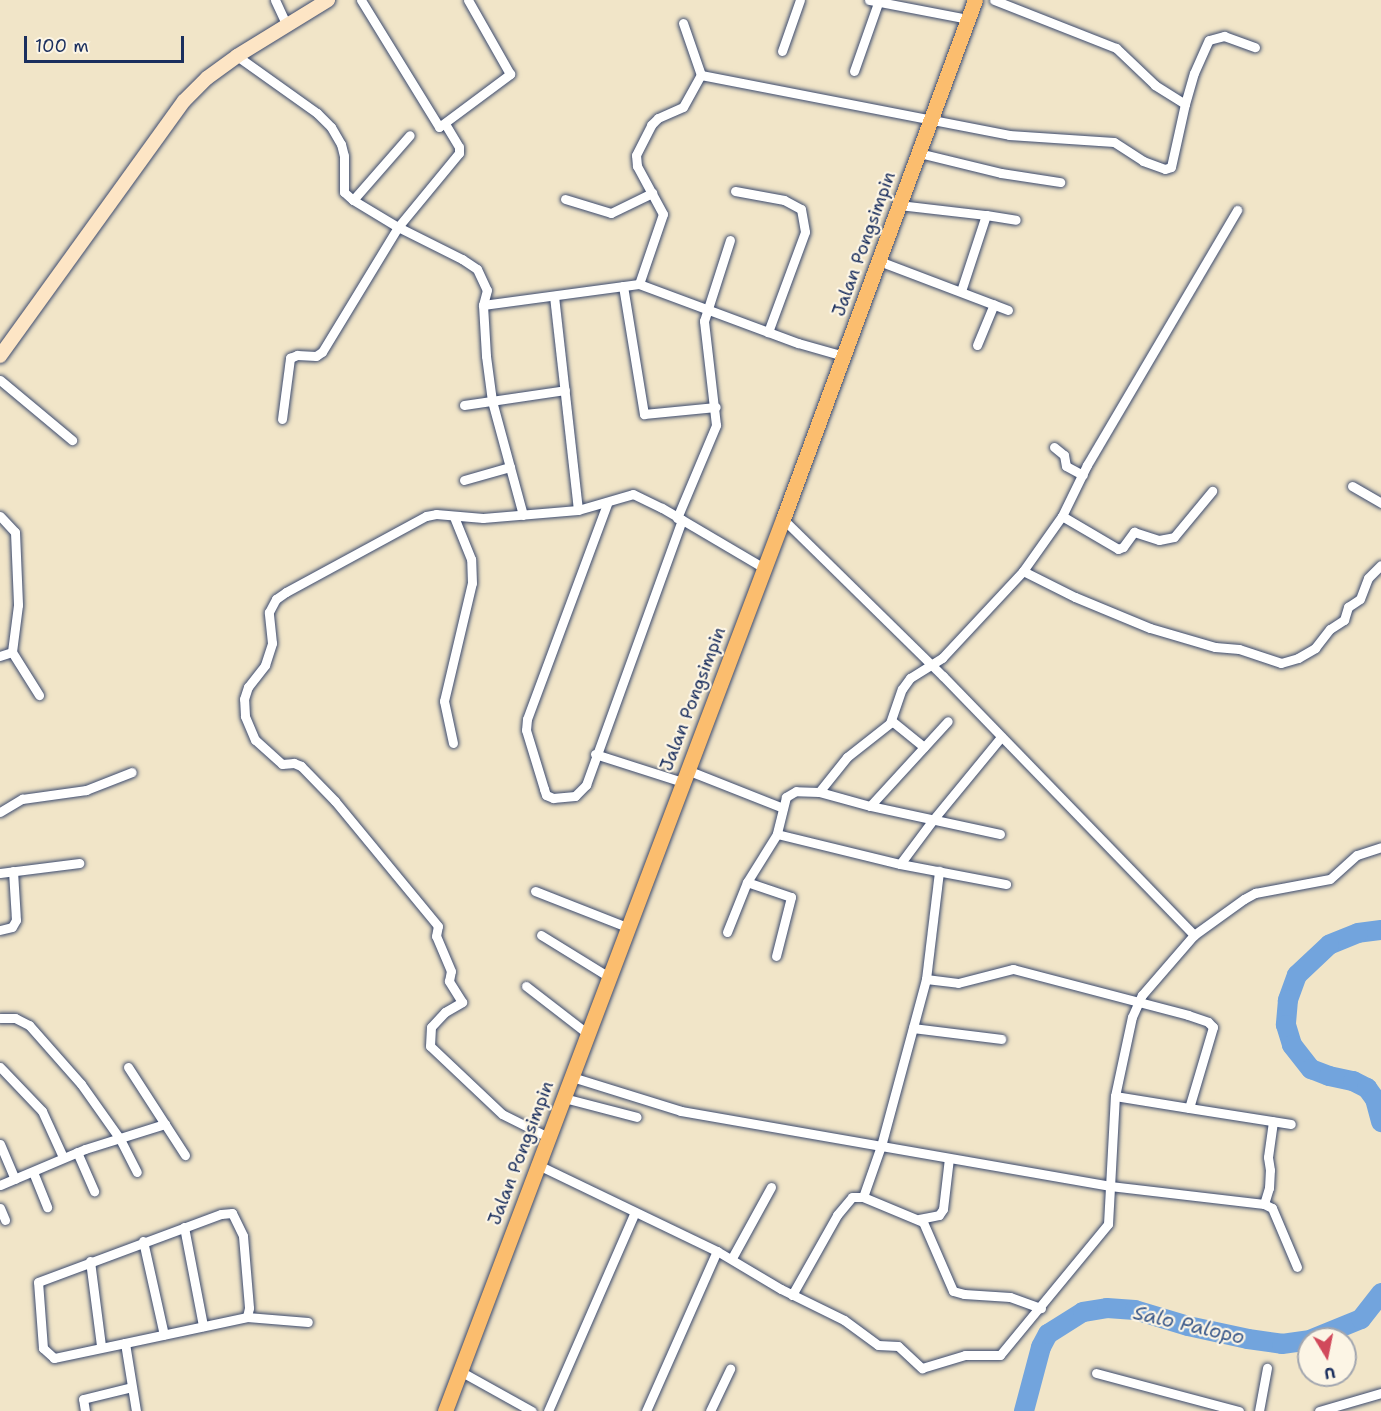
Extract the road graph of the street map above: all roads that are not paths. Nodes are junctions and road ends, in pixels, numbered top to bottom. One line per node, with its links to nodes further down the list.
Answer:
1 (275, 0): 11 (street)
2 (328, 0): 11 (street)
3 (361, 0): 19 (street)
4 (468, 0): 19 (street)
5 (800, 0): 13 (street)
6 (975, 0): 9 (main road, Jalan Pongsimpin)
7 (994, 0): 17 (street)
8 (876, 1): 9 (street); 15 (street)
9 (968, 18): 18 (main road, Jalan Pongsimpin)
10 (683, 23): 16 (street)
11 (287, 26): 14 (street)
12 (1255, 47): 17 (street)
13 (782, 51)
14 (237, 56): 26 (street); 44 (street)
15 (854, 71)
16 (700, 75): 18 (street); 24 (street)
17 (1185, 104): 18 (street)
18 (932, 118): 21 (main road, Jalan Pongsimpin)
19 (445, 124): 31 (street)
20 (410, 135): 26 (street)
21 (919, 153): 22 (street); 27 (main road, Jalan Pongsimpin)
22 (1060, 182)
23 (735, 191): 42 (street)
24 (652, 193): 25 (street); 34 (street)
25 (565, 199)
26 (353, 200): 31 (street)
27 (899, 205): 29 (street); 33 (main road, Jalan Pongsimpin)
28 (1237, 210): 55 (street)
29 (986, 215): 30 (street); 36 (street)
30 (1016, 220)
31 (398, 227): 39 (street); 51 (street)
32 (730, 240): 40 (street)
33 (879, 261): 36 (street); 45 (main road, Jalan Pongsimpin)
34 (639, 284): 35 (street); 40 (street)
35 (623, 286): 37 (street); 50 (street)
36 (961, 291): 38 (street)
37 (554, 296): 39 (street); 47 (street)
38 (994, 304): 41 (street); 43 (street)
39 (483, 305): 48 (street)
40 (707, 309): 42 (street); 50 (street)
41 (1008, 310)
42 (768, 332): 45 (street)
43 (977, 345)
44 (0, 356)
45 (844, 356): 67 (main road, Jalan Pongsimpin)
46 (0, 381): 52 (street)
47 (565, 390): 48 (street); 61 (street)
48 (492, 401): 49 (street); 54 (street)
49 (464, 405)
50 (716, 408): 66 (street)
51 (282, 418)
52 (72, 440)
53 (1054, 447): 55 (street)
54 (510, 467): 56 (street); 62 (street)
55 (1083, 475): 64 (street)
56 (464, 480)
57 (1352, 486): 59 (street)
58 (1212, 491): 64 (street)
59 (1381, 503)
60 (608, 504): 61 (street); 66 (street); 80 (street)
61 (578, 510): 62 (street)
62 (523, 515): 65 (street)
63 (0, 516): 71 (street)
64 (1062, 516): 70 (street)
65 (454, 517): 78 (street); 123 (street)
66 (680, 519): 69 (street); 80 (street)
67 (783, 519): 69 (main road, Jalan Pongsimpin); 73 (street)
68 (1381, 565): 70 (street)
69 (764, 567): 82 (main road, Jalan Pongsimpin)
70 (1023, 571): 73 (street)
71 (12, 652): 72 (street); 74 (street)
72 (0, 656)
73 (932, 666): 75 (street); 77 (street)
74 (39, 695)
75 (891, 721): 79 (street); 83 (street)
76 (948, 721): 79 (street)
77 (1000, 737): 87 (street); 103 (street)
78 (453, 743)
79 (924, 747): 84 (street)
80 (595, 754): 82 (street)
81 (132, 772): 86 (street)
82 (685, 776): 85 (street); 99 (main road, Jalan Pongsimpin)
83 (819, 792): 84 (street); 85 (street)
84 (870, 806): 87 (street)
85 (783, 808): 88 (street)
86 (0, 812)
87 (932, 821): 89 (street); 92 (street)
88 (777, 834): 92 (street); 96 (street)
89 (1000, 834)
90 (1381, 847): 103 (street)
91 (79, 863): 94 (street)
92 (900, 864): 93 (street)
93 (939, 871): 97 (street); 106 (street)
94 (13, 872): 95 (street); 100 (street)
95 (0, 873)
96 (747, 882): 101 (street); 104 (street)
97 (1006, 884)
98 (535, 891): 99 (street)
99 (627, 927): 105 (main road, Jalan Pongsimpin)
100 (0, 930)
101 (727, 932)
102 (541, 934): 105 (street)
103 (1194, 935): 108 (street)
104 (776, 956)
105 (609, 977): 111 (main road, Jalan Pongsimpin)
106 (926, 979): 108 (street); 110 (street)
107 (526, 986): 111 (street)
108 (1138, 1002): 116 (street); 118 (street)
109 (0, 1018): 124 (street)
110 (914, 1028): 112 (street); 126 (street)
111 (588, 1034): 115 (main road, Jalan Pongsimpin)
112 (1001, 1039)
113 (0, 1067): 129 (street)
114 (128, 1067): 121 (street)
115 (572, 1077): 117 (main road, Jalan Pongsimpin); 126 (street)
116 (1115, 1096): 118 (street); 136 (street)
117 (564, 1098): 119 (street); 123 (main road, Jalan Pongsimpin)
118 (1189, 1108): 120 (street)
119 (636, 1117)
120 (1273, 1121): 122 (street); 140 (street)
121 (165, 1124): 124 (street); 128 (street)
122 (1291, 1124)
123 (548, 1137): 131 (main road, Jalan Pongsimpin)
124 (120, 1139): 127 (street); 133 (street)
125 (0, 1144): 134 (street)
126 (881, 1146): 130 (street); 139 (street)
127 (77, 1152): 129 (street); 138 (street)
128 (185, 1155)
129 (63, 1158): 132 (street)
130 (949, 1158): 136 (street); 144 (street)
131 (536, 1164): 143 (street); 162 (main road, Jalan Pongsimpin)
132 (33, 1172): 134 (street); 141 (street)
133 (137, 1172)
134 (15, 1179): 135 (street)
135 (0, 1185)
136 (1110, 1186): 140 (street); 153 (street)
137 (771, 1187): 149 (street)
138 (94, 1191)
139 (863, 1197): 144 (street); 152 (street)
140 (1264, 1203): 151 (street)
141 (47, 1207)
142 (0, 1208): 145 (street)
143 (635, 1212): 148 (street); 170 (street)
144 (919, 1219): 153 (street)
145 (5, 1220)
146 (184, 1227): 147 (street); 154 (street); 156 (street)
147 (143, 1241): 150 (street); 157 (street)
148 (717, 1251): 149 (street); 171 (street)
149 (732, 1258): 152 (street)
150 (90, 1261): 159 (street); 159 (street)
151 (1297, 1267)
152 (792, 1295): 153 (street)
153 (1041, 1308)
154 (247, 1317): 155 (street); 156 (street)
155 (308, 1322)
156 (203, 1326): 157 (street)
157 (164, 1335): 158 (street)
158 (124, 1342): 159 (street); 164 (street)
159 (101, 1346)
160 (1267, 1368): 174 (street)
161 (730, 1369): 172 (street)
162 (460, 1371): 168 (main road, Jalan Pongsimpin); 169 (street)
163 (1096, 1373): 173 (street)
164 (132, 1387): 166 (street); 167 (street)
165 (1381, 1393): 175 (street)
166 (85, 1411)
167 (136, 1411)
168 (445, 1411)
169 (532, 1411)
170 (548, 1411)
171 (646, 1411)
172 (710, 1411)
173 (1239, 1411)
174 (1259, 1411)
175 (1319, 1411)

